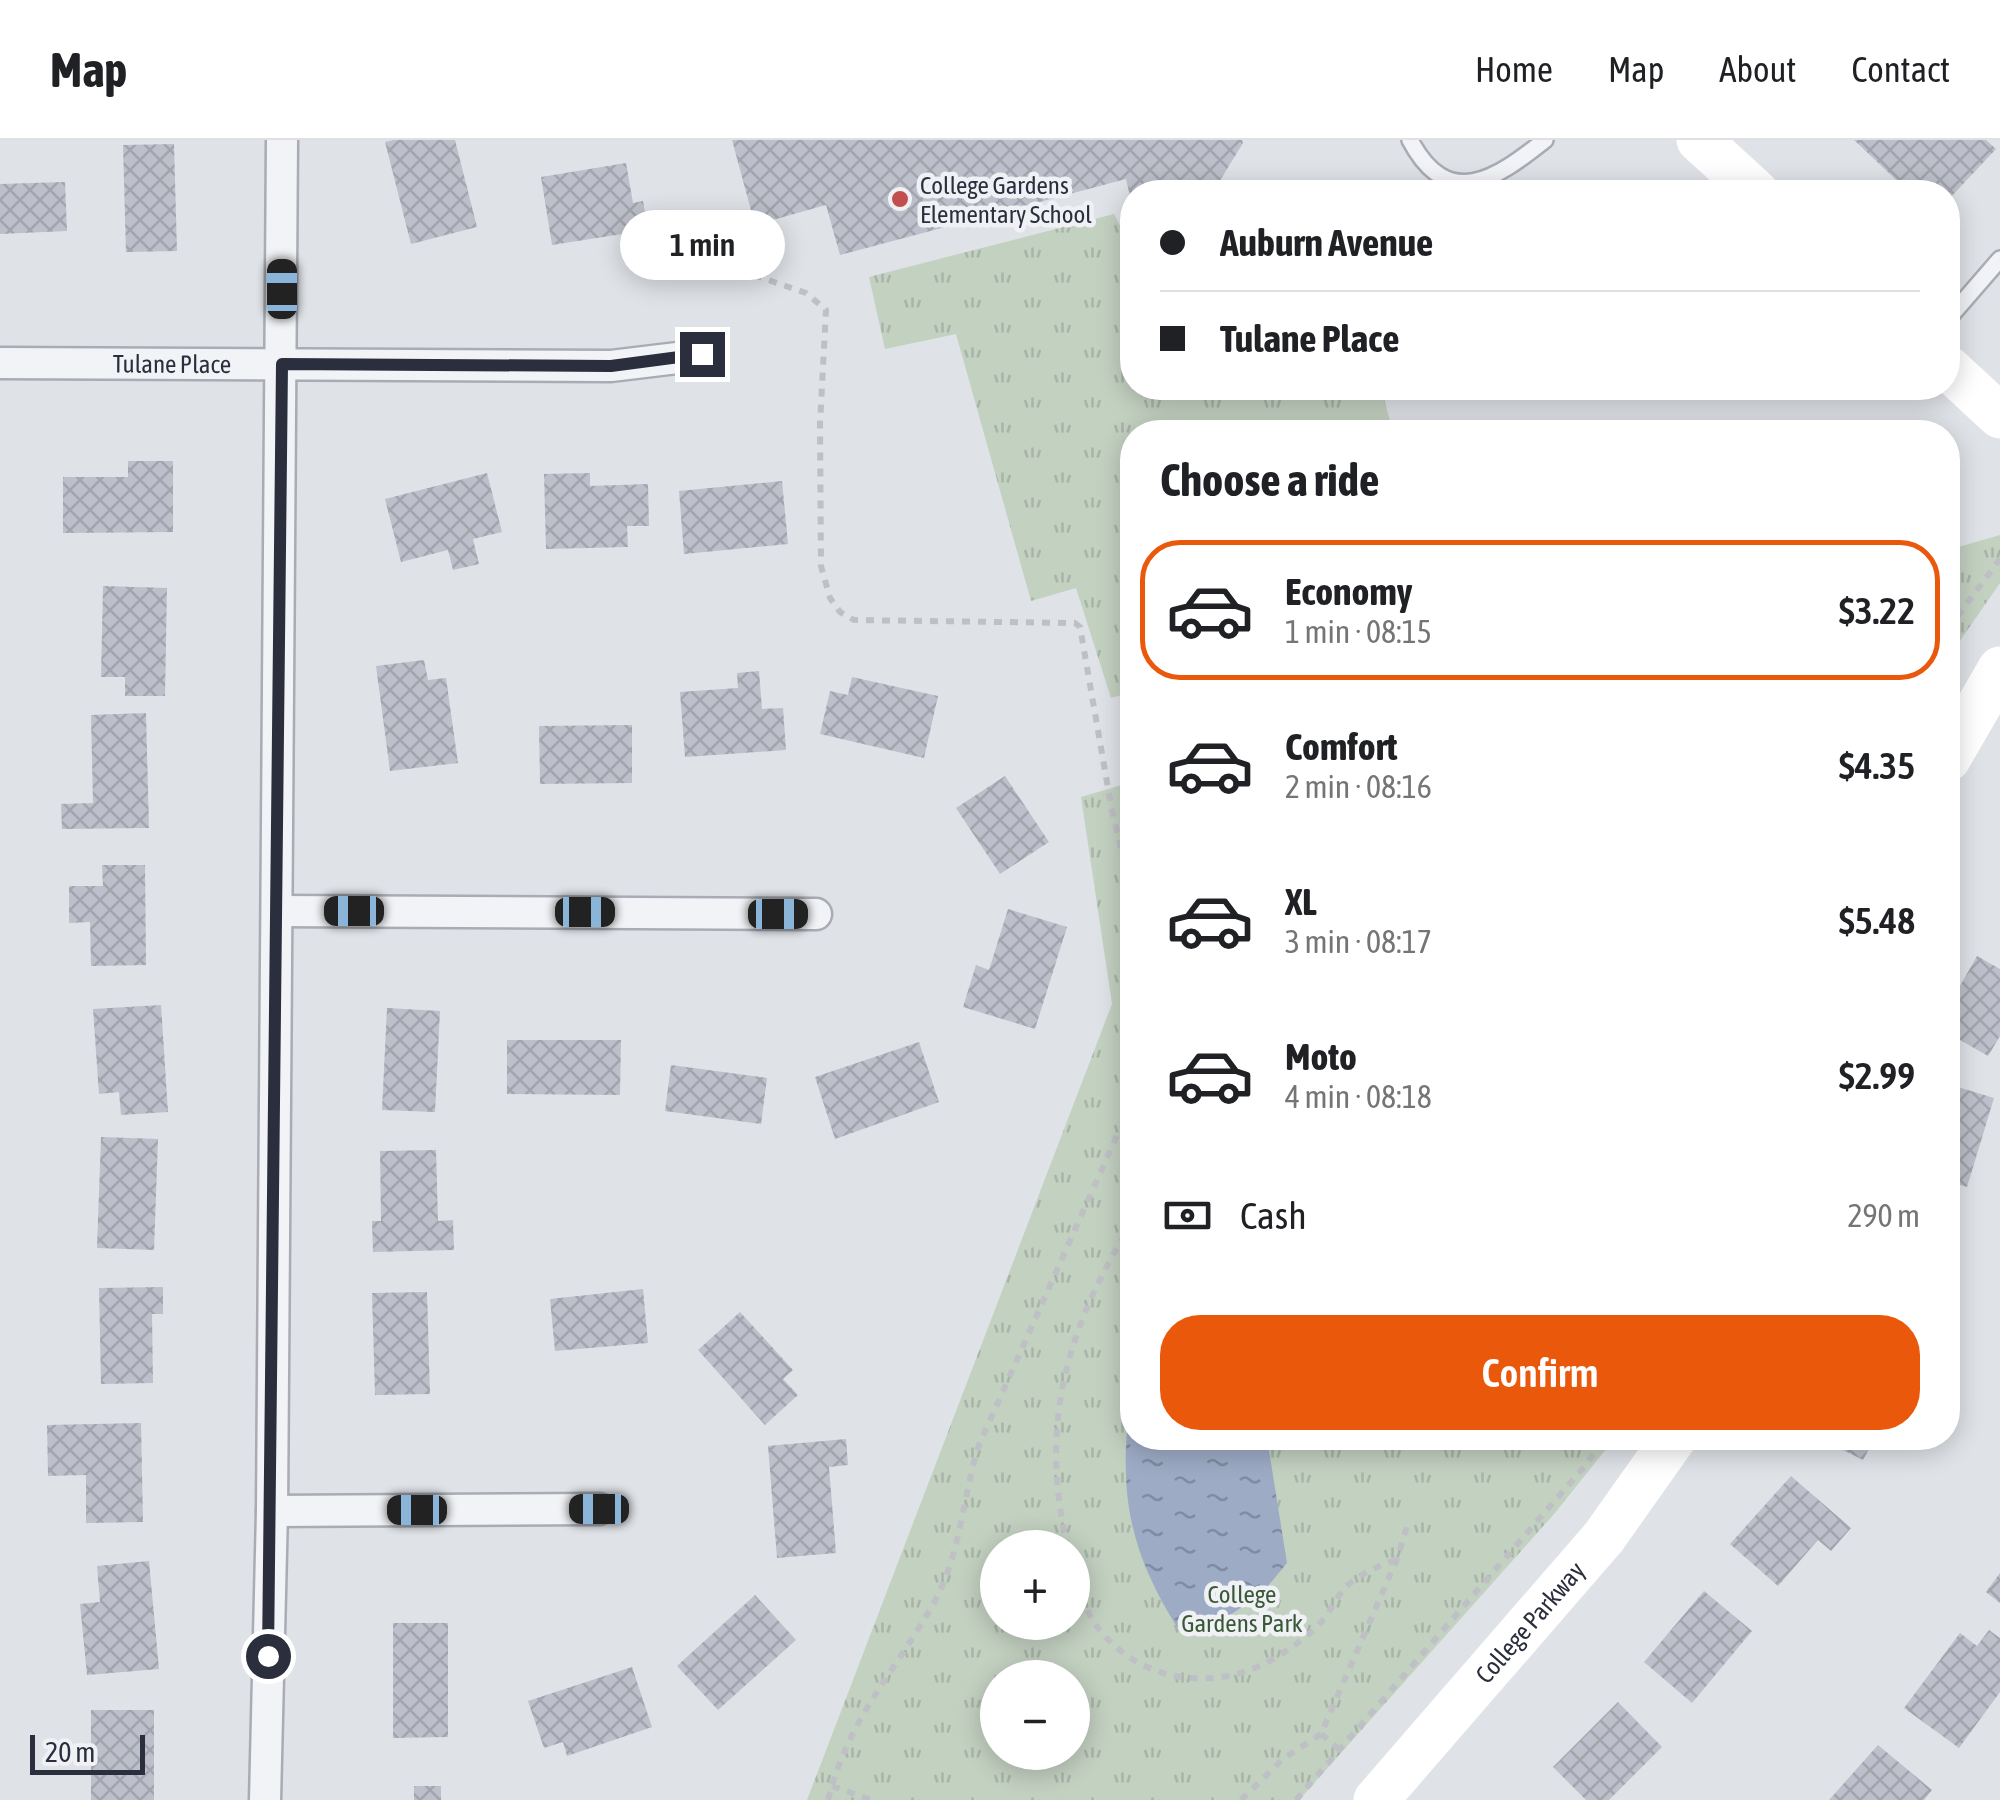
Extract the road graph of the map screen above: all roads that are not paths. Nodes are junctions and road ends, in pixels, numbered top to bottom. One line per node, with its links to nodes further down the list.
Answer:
1 (282, 140): 12 (street)
2 (1410, 140): 5 (lane)
3 (1545, 140): 6 (lane)
4 (1698, 140): 7 (street)
5 (1448, 180)
6 (1476, 180)
7 (1743, 180)
8 (2000, 260): 9 (lane)
9 (1960, 306)
10 (702, 354): 12 (street, Tulane Place)
11 (0, 363): 12 (street, Tulane Place)
12 (282, 364): 17 (street)
13 (1960, 379): 14 (street)
14 (2000, 416)
15 (2000, 669): 16 (street)
16 (1960, 738)
17 (277, 911): 18 (street); 21 (street)
18 (816, 914)
19 (1666, 1450): 23 (street, College Parkway)
20 (599, 1509): 21 (street)
21 (272, 1511): 22 (street)
22 (265, 1800)
23 (1376, 1800)

